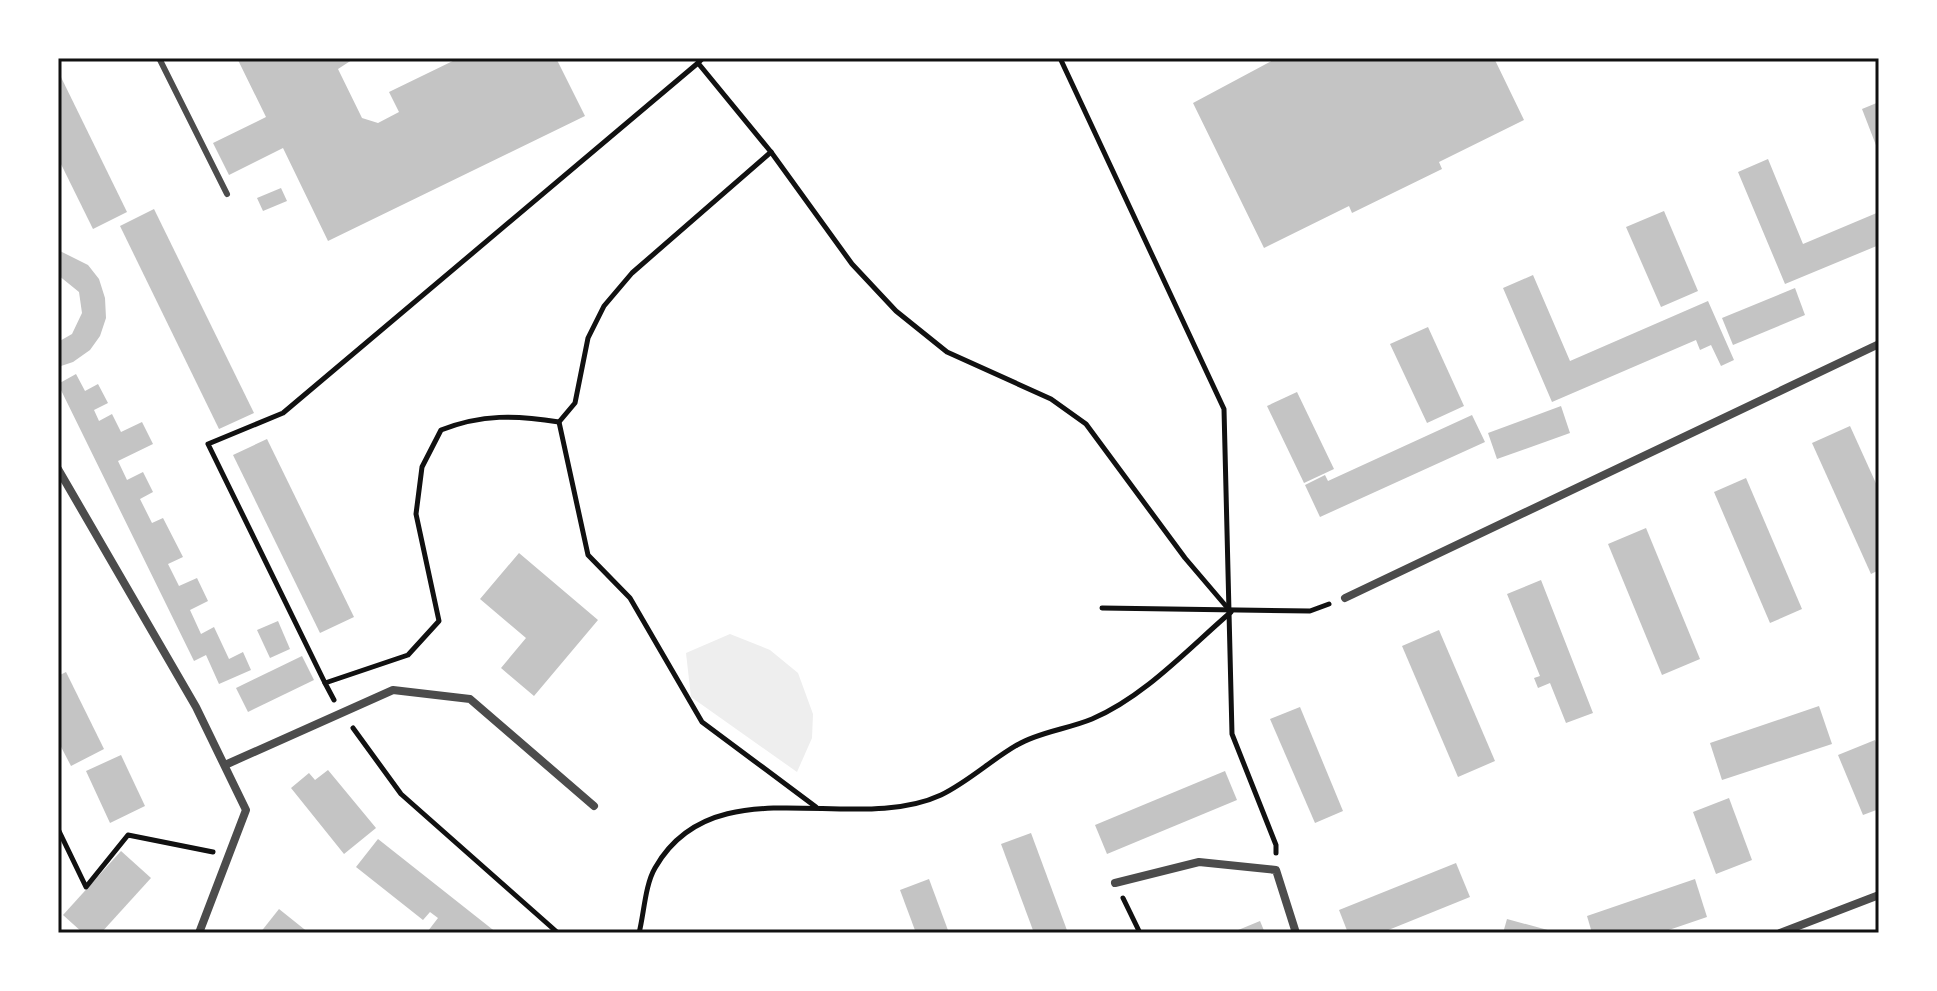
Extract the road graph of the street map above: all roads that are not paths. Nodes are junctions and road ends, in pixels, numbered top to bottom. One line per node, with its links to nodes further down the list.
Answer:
1 (159, 58): 2 (lane)
2 (227, 194)
3 (1879, 344): 5 (street)
4 (58, 469): 6 (street)
5 (1345, 598)
6 (225, 765): 7 (street); 10 (street)
7 (594, 806)
8 (1115, 883): 11 (street)
9 (1879, 895): 12 (street)
10 (199, 933)
11 (1296, 933)
12 (1780, 933)

